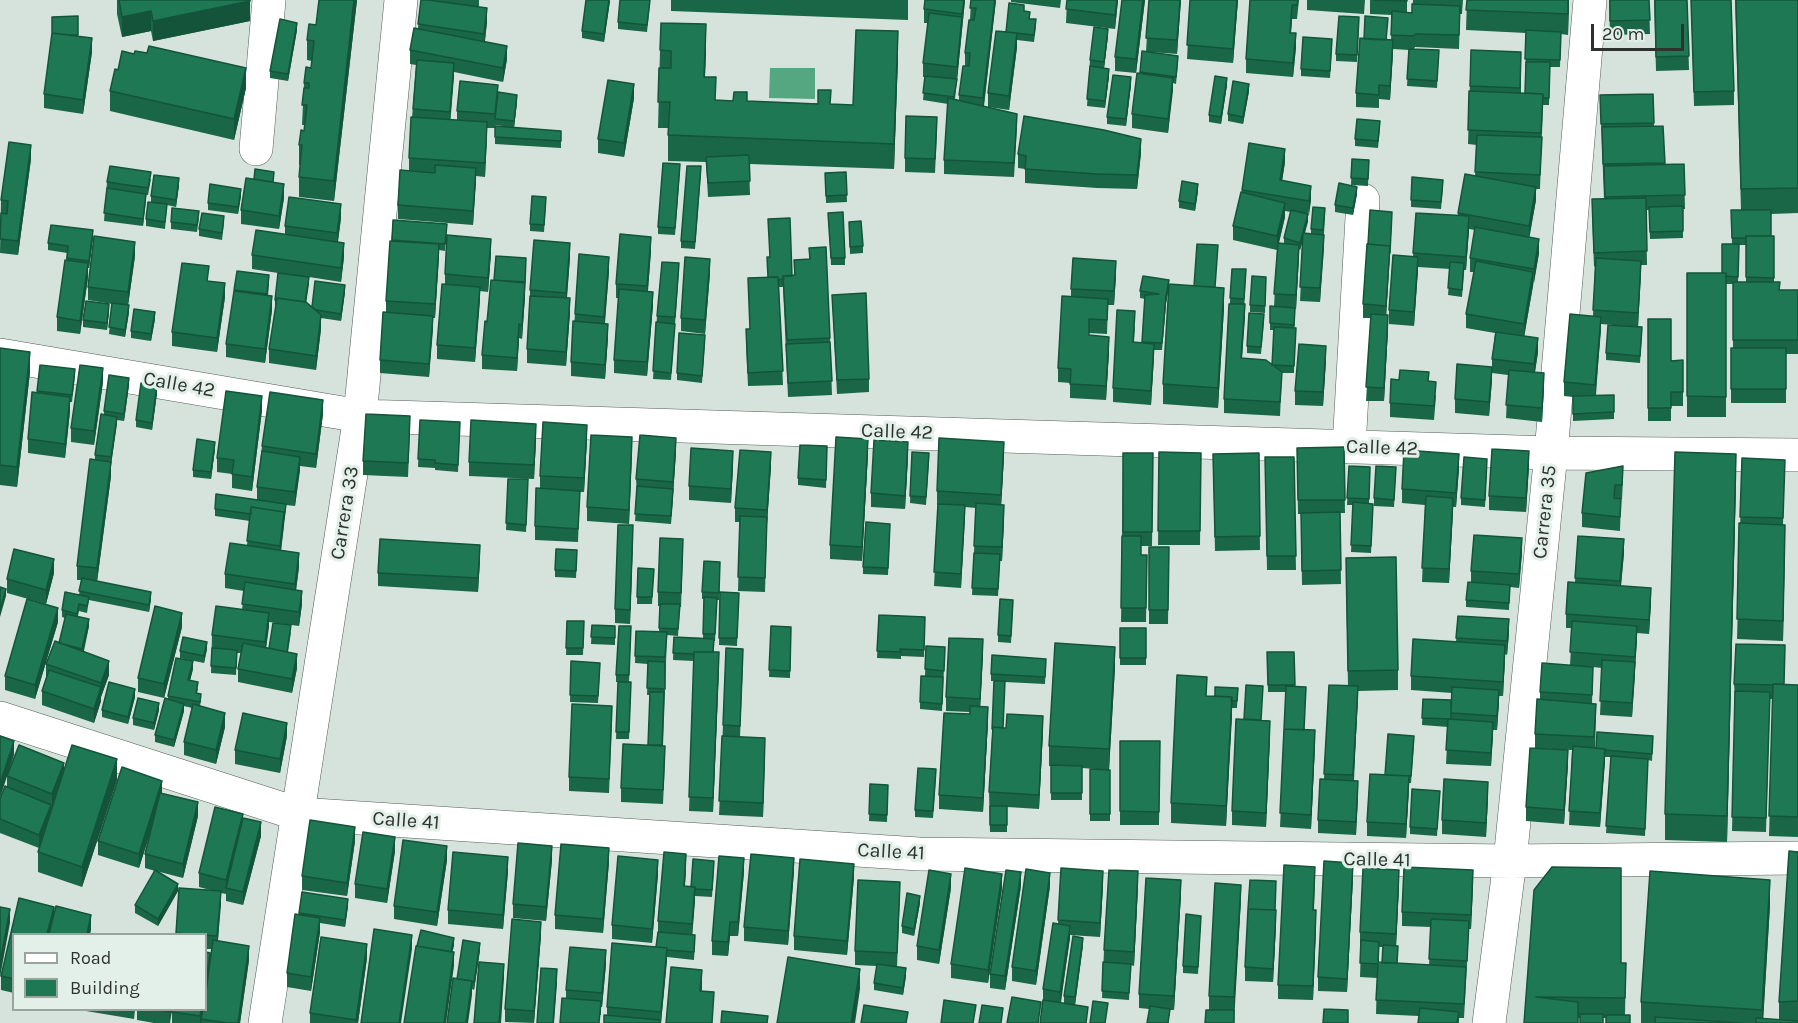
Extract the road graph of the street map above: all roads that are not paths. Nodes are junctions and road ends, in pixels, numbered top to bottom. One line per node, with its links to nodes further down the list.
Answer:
1 (269, 0): 4 (street)
2 (401, 0): 7 (street, Carrera 33)
3 (1590, 0): 9 (street, Carrera 35)
4 (255, 149)
5 (1363, 200): 8 (street)
6 (0, 355): 7 (street, Calle 42)
7 (360, 416): 8 (street, Calle 42); 12 (street, Carrera 33)
8 (1349, 447): 9 (street, Calle 42)
9 (1551, 453): 10 (street, Calle 42); 14 (street, Carrera 35)
10 (1798, 455)
11 (0, 718): 12 (street, Calle 41)
12 (298, 814): 14 (street, Calle 41); 15 (street, Carrera 33)
13 (1798, 858): 14 (street, Calle 41)
14 (1510, 861): 16 (street, Carrera 35)
15 (265, 1023)
16 (1489, 1023)

